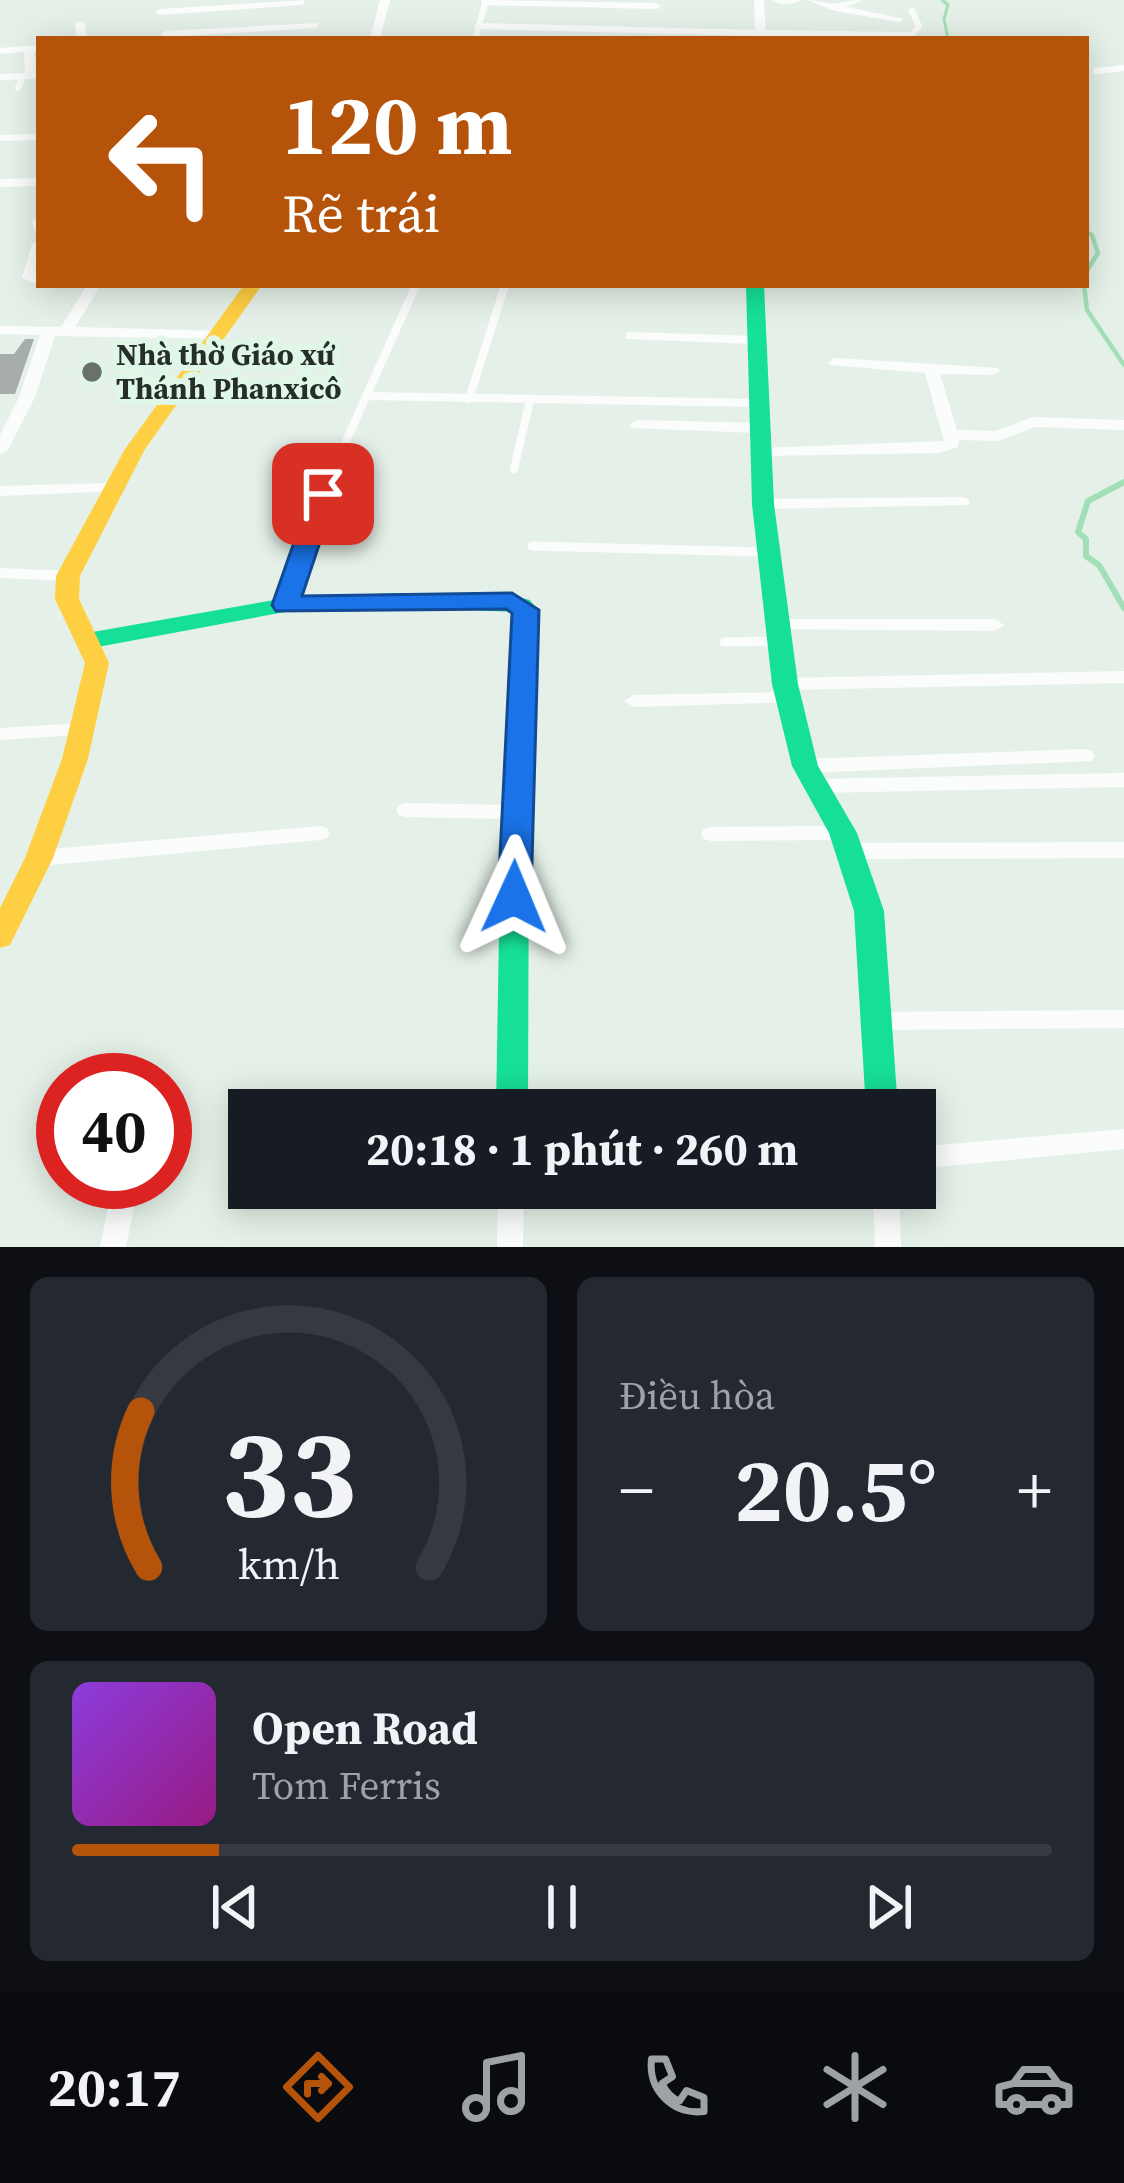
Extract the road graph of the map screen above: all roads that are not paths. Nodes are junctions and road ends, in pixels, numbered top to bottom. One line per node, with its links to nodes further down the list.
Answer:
1 (385, 0): 21 (street)
2 (759, 0): 22 (street)
3 (777, 0): 4 (street)
4 (796, 0)
5 (812, 0): 11 (street)
6 (856, 0): 11 (street)
7 (486, 1): 9 (street); 18 (lane)
8 (302, 2): 10 (street)
9 (656, 3): 16 (street)
10 (158, 6): 20 (street)
11 (835, 8): 13 (street)
12 (912, 11): 22 (lane)
13 (899, 19)
14 (80, 24): 19 (street)
15 (314, 25): 17 (street)
16 (650, 30): 18 (street); 22 (street)
17 (272, 33): 20 (street)
18 (477, 33)
19 (82, 36)
20 (167, 36)
21 (376, 36)
22 (761, 36)
23 (34, 49): 24 (street); 28 (street)
24 (0, 51)
25 (1124, 68): 26 (lane)
26 (1096, 71)
27 (0, 77): 28 (street)
28 (28, 79)
29 (36, 137): 30 (street)
30 (0, 138)
31 (36, 182): 32 (street)
32 (0, 183)
33 (36, 254): 34 (street)
34 (36, 280)
35 (92, 288): 41 (street)
36 (251, 288): 42 (street)
37 (415, 288): 48 (lane)
38 (504, 288): 49 (lane)
39 (755, 288): 44 (street)
40 (0, 330): 41 (street)
41 (58, 331): 42 (street); 55 (street)
42 (218, 335): 57 (street)
43 (632, 335): 44 (street)
44 (755, 340): 53 (street)
45 (835, 362): 46 (street)
46 (932, 369): 47 (street); 54 (street)
47 (993, 371)
48 (370, 396): 49 (lane); 65 (lane)
49 (470, 399): 50 (lane)
50 (530, 400): 53 (lane); 56 (lane)
51 (1124, 424): 54 (street)
52 (637, 425): 53 (street)
53 (759, 428): 54 (street); 60 (street)
54 (951, 435)
55 (0, 450)
56 (514, 470)
57 (111, 488): 58 (street); 64 (street)
58 (0, 491)
59 (962, 502): 60 (street)
60 (763, 504): 62 (street)
61 (532, 546): 62 (lane)
62 (767, 552): 67 (street)
63 (0, 573): 64 (street)
64 (68, 576): 68 (street)
65 (286, 605): 68 (street); 79 (street)
66 (994, 625): 67 (street)
67 (777, 633): 69 (lane); 71 (street)
68 (87, 641): 73 (street)
69 (724, 642)
70 (1124, 677): 71 (street)
71 (787, 691): 72 (street); 76 (street)
72 (634, 701)
73 (84, 729): 74 (street); 84 (street)
74 (0, 734)
75 (1085, 756): 76 (street)
76 (811, 776): 77 (street); 82 (street)
77 (1124, 780)
78 (406, 810): 79 (street)
79 (515, 812): 88 (street)
80 (320, 833): 84 (street)
81 (712, 834): 82 (street)
82 (847, 842): 83 (street); 87 (street)
83 (1124, 850)
84 (39, 858): 85 (street)
85 (0, 937)
86 (1124, 1019): 87 (street)
87 (877, 1021): 89 (street)
88 (512, 1089)
89 (881, 1089)
90 (1124, 1139): 91 (street)
91 (936, 1156)
92 (121, 1209): 95 (street)
93 (511, 1209): 96 (street)
94 (887, 1209): 97 (street)
95 (113, 1247)
96 (510, 1247)
97 (889, 1247)

